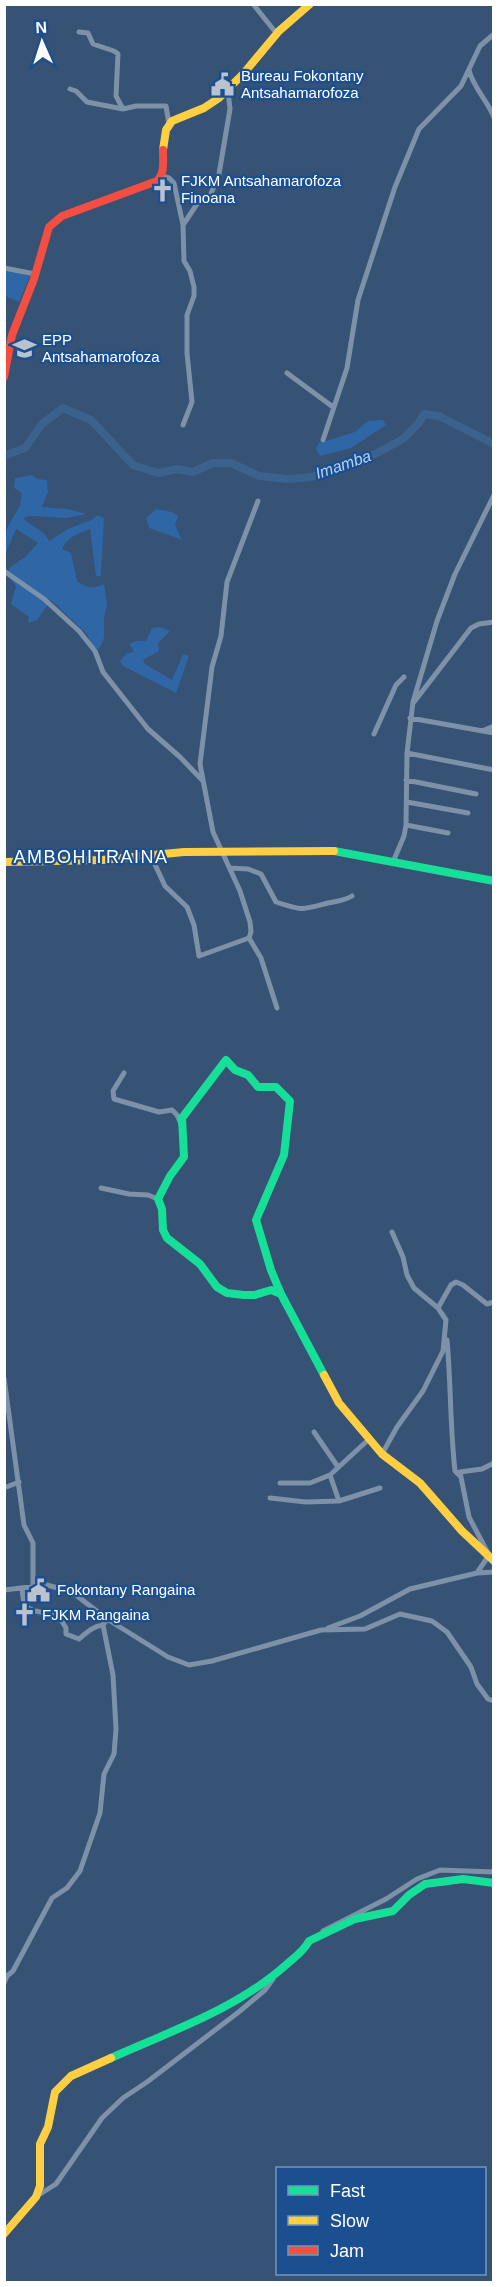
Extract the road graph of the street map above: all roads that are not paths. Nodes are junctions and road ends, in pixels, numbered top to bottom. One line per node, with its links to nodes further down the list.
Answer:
1 (253, 4): 4 (street)
2 (310, 4): 4 (street)
3 (79, 32): 9 (street)
4 (277, 34): 8 (street)
5 (494, 34): 6 (street)
6 (470, 70): 10 (street); 18 (street)
7 (70, 88): 9 (street)
8 (228, 91): 11 (street); 13 (street)
9 (123, 109): 11 (street)
10 (494, 117)
11 (169, 124): 12 (street)
12 (162, 176): 13 (street); 15 (street)
13 (183, 225): 19 (street)
14 (4, 268): 15 (street)
15 (35, 274): 17 (street)
16 (287, 373): 18 (street)
17 (4, 377)
18 (333, 407): 20 (street)
19 (183, 424)
20 (323, 440)
21 (494, 495): 26 (street)
22 (258, 501): 35 (street)
23 (4, 571): 35 (street)
24 (494, 622): 26 (street)
25 (404, 677): 31 (street)
26 (413, 704): 27 (street)
27 (410, 718): 29 (street); 32 (street)
28 (494, 726): 29 (street)
29 (481, 731): 30 (street)
30 (494, 733)
31 (374, 734)
32 (407, 753): 33 (street); 34 (street)
33 (494, 770)
34 (406, 780): 36 (street); 37 (street)
35 (203, 781): 41 (street)
36 (476, 794)
37 (407, 802): 38 (street); 39 (street)
38 (468, 813)
39 (406, 825): 40 (street); 44 (street)
40 (448, 833)
41 (224, 853): 42 (street); 44 (street); 45 (street)
42 (151, 856): 43 (street); 48 (street)
43 (4, 862)
44 (393, 862): 46 (street)
45 (230, 868): 47 (street); 48 (street)
46 (494, 881)
47 (352, 896)
48 (249, 938): 49 (street)
49 (277, 1008)
50 (124, 1073): 51 (street)
51 (182, 1125): 53 (street); 55 (street)
52 (101, 1188): 53 (street)
53 (158, 1199): 55 (street)
54 (392, 1232): 57 (street)
55 (281, 1294): 61 (street)
56 (494, 1302): 57 (street)
57 (438, 1308): 58 (street)
58 (445, 1326): 62 (street); 66 (street)
59 (4, 1378): 67 (street)
60 (314, 1432): 64 (street)
61 (368, 1440): 62 (street); 64 (street)
62 (382, 1454): 73 (street)
63 (494, 1463): 66 (street)
64 (338, 1467): 65 (street)
65 (330, 1474): 68 (street); 72 (street)
66 (460, 1476): 73 (street)
67 (19, 1482): 69 (street); 76 (street)
68 (280, 1483)
69 (4, 1488)
70 (380, 1488): 72 (street)
71 (270, 1498): 72 (street)
72 (339, 1501)
73 (491, 1558): 75 (street)
74 (494, 1572): 75 (street)
75 (477, 1573): 81 (street)
76 (33, 1586): 77 (street); 79 (street)
77 (22, 1587): 78 (street); 80 (street)
78 (4, 1590)
79 (107, 1619): 80 (street); 81 (street)
80 (103, 1625): 87 (street)
81 (321, 1630): 82 (street)
82 (494, 1701)
83 (494, 1872): 85 (street)
84 (494, 1883): 85 (street)
85 (309, 1941): 86 (street)
86 (275, 1975): 88 (street); 88 (street)
87 (4, 1983)
88 (36, 2197): 89 (street)
89 (4, 2234)

